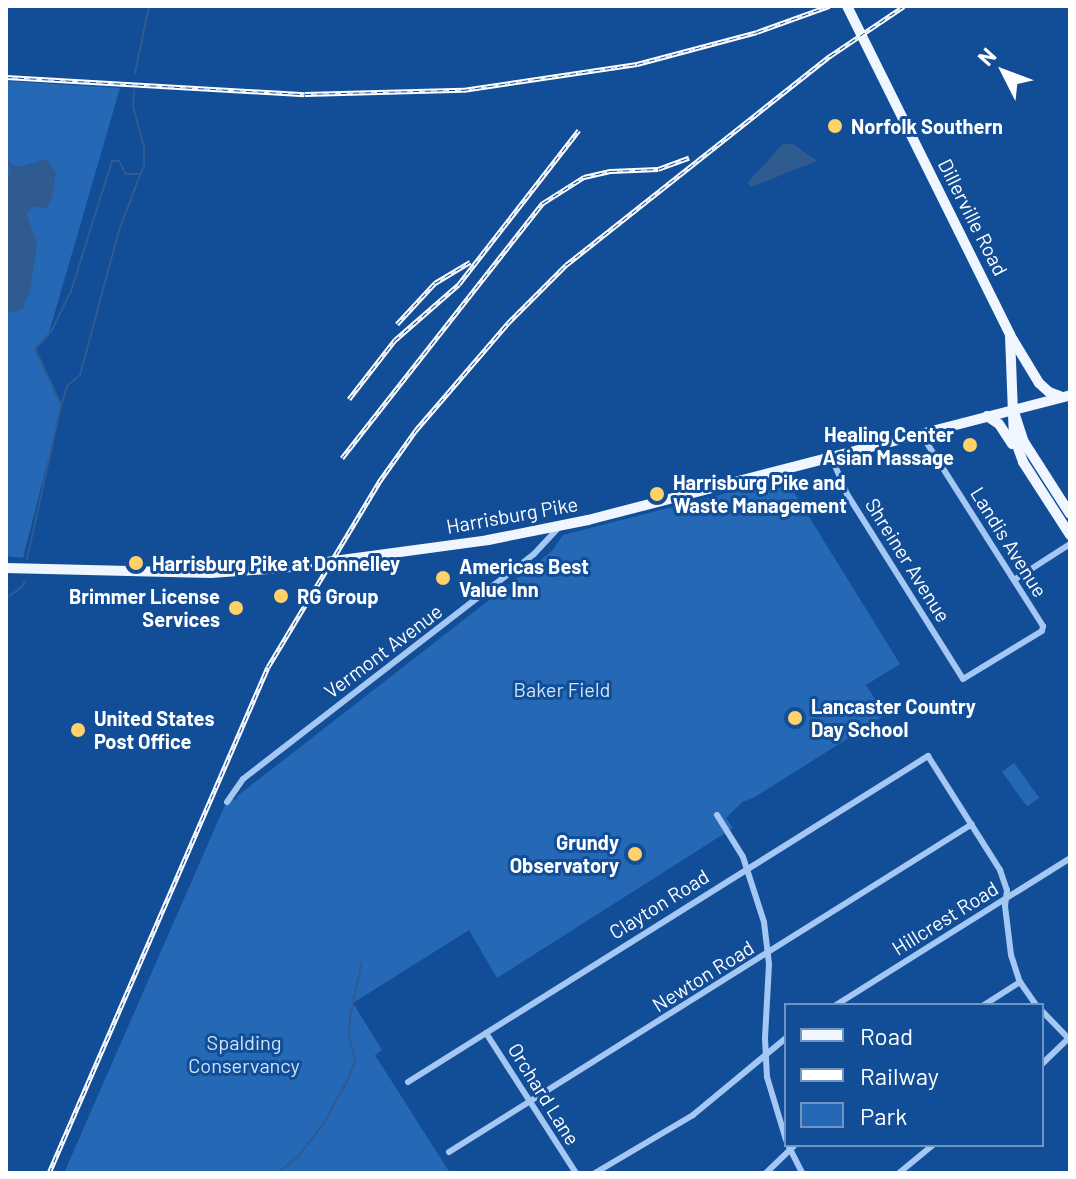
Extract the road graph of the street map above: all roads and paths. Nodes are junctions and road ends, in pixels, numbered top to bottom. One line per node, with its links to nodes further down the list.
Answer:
1 (847, 6): 2 (main road, Dillerville Road)
2 (1010, 335): 3 (main road); 4 (main road, Dillerville Road)
3 (1067, 396): 4 (main road, Harrisburg Pike)
4 (1013, 410): 5 (main road, Harrisburg Pike); 8 (main road); 9 (main road)
5 (987, 416): 6 (main road, Harrisburg Pike); 8 (main road)
6 (921, 433): 7 (main road, Harrisburg Pike); 14 (street, Landis Avenue)
7 (831, 456): 10 (main road, Harrisburg Pike); 15 (street, Shreiner Avenue)
8 (1023, 462): 11 (main road)
9 (1070, 514)
10 (560, 526): 13 (main road, Harrisburg Pike); 16 (street, Vermont Avenue)
11 (1070, 535)
12 (1070, 544): 14 (street)
13 (6, 568)
14 (1014, 580): 15 (street, Landis Avenue)
15 (963, 679)
16 (227, 802)
17 (717, 815): 20 (street)
18 (972, 824): 20 (street, Clayton Road); 21 (street); 22 (street, Newton Road)
19 (1070, 858): 21 (street, Hillcrest Road)
20 (747, 868): 22 (street); 28 (street, Clayton Road)
21 (1006, 898): 23 (street); 24 (street, Hillcrest Road)
22 (768, 953): 31 (street); 34 (street, Newton Road)
23 (1020, 982): 25 (street); 26 (street)
24 (839, 1003)
25 (987, 1003)
26 (1035, 1003)
27 (1044, 1013): 29 (street)
28 (486, 1033): 33 (street, Clayton Road); 34 (street, Orchard Lane)
29 (1070, 1039): 32 (street)
30 (784, 1040): 31 (street)
31 (765, 1054): 35 (street); 41 (street)
32 (1044, 1062)
33 (408, 1082)
34 (531, 1102): 39 (street, Newton Road); 40 (street, Orchard Lane)
35 (784, 1130)
36 (788, 1147): 42 (street)
37 (791, 1147): 43 (street)
38 (931, 1147): 44 (street)
39 (449, 1152)
40 (576, 1173)
41 (595, 1173)
42 (766, 1173)
43 (802, 1173)
44 (899, 1173)

